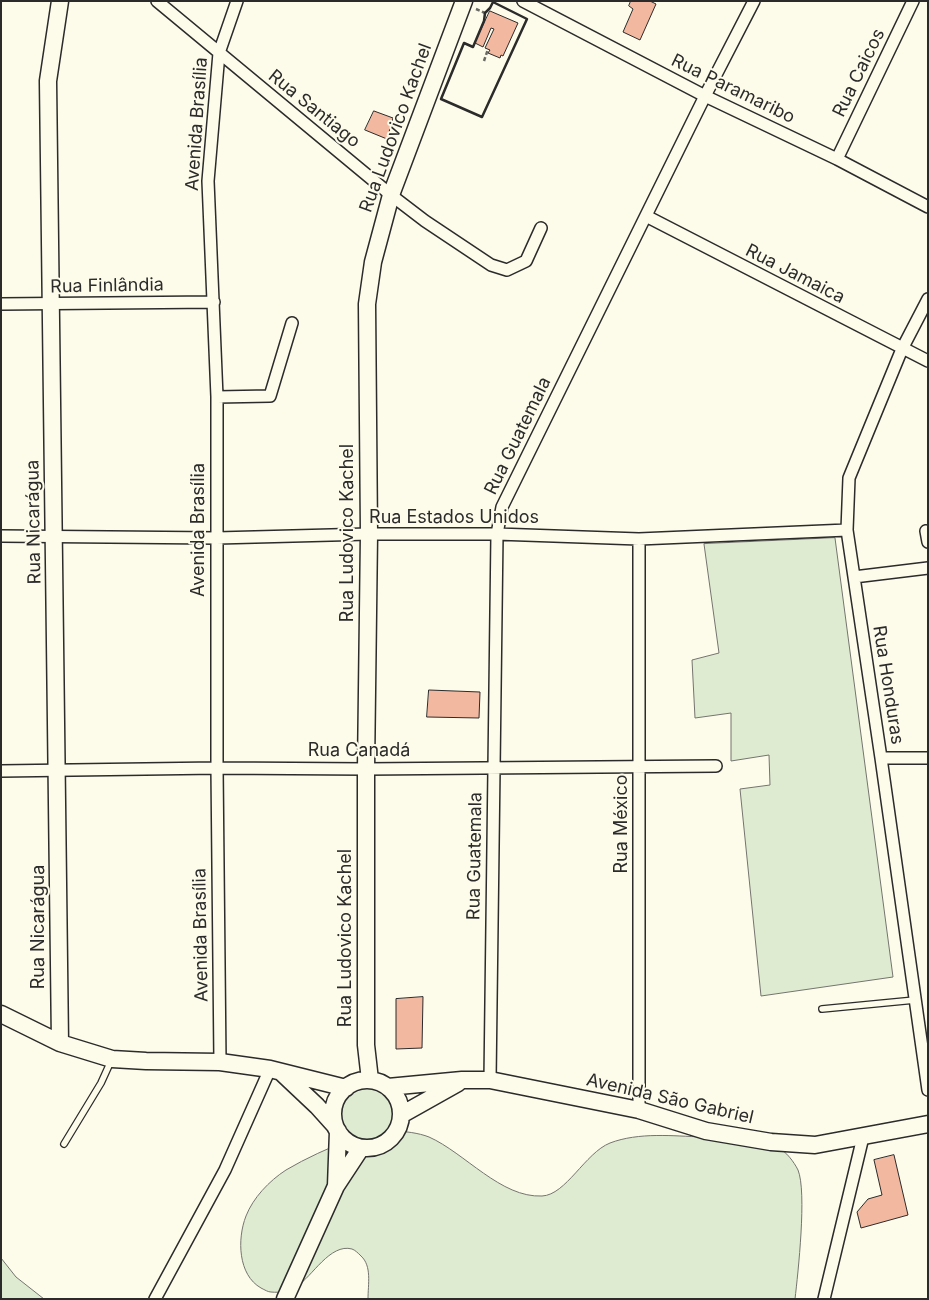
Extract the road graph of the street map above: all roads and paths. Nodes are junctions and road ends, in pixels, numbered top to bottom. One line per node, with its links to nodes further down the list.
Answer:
1 (60, 1): 20 (main road, Rua Nicarágua)
2 (156, 1): 9 (street, Rua Santiago)
3 (237, 1): 9 (street, Avenida Brasília)
4 (464, 1): 13 (main road, Rua Ludovico Kachel)
5 (523, 1): 11 (street, Rua Paramaribo)
6 (754, 1): 11 (street, Rua Guatemala)
7 (913, 1): 12 (street, Rua Caicos)
8 (488, 49): 10 (path)
9 (219, 53): 13 (street, Rua Santiago); 18 (street, Avenida Brasília)
10 (484, 61)
11 (705, 96): 12 (street, Rua Paramaribo); 15 (street, Rua Guatemala)
12 (837, 160): 14 (street, Rua Paramaribo)
13 (391, 195): 16 (street, Rua Santiago); 26 (main road, Rua Ludovico Kachel)
14 (928, 207)
15 (646, 216): 22 (street, Rua Jamaica); 27 (street, Rua Guatemala)
16 (541, 228)
17 (928, 299): 22 (street, Rua Honduras)
18 (214, 302): 20 (street, Rua Finlândia); 24 (street, Avenida Brasília)
19 (1, 304): 20 (street, Rua Finlândia)
20 (51, 304): 29 (main road, Rua Nicarágua)
21 (292, 323): 24 (street)
22 (902, 349): 23 (street, Rua Jamaica); 25 (street, Rua Honduras)
23 (928, 361)
24 (216, 397): 30 (street, Avenida Brasília)
25 (847, 530): 31 (street, Rua Estados Unidos); 33 (street, Rua Honduras)
26 (369, 534): 27 (street, Rua Estados Unidos); 30 (street, Rua Estados Unidos); 41 (main road, Rua Ludovico Kachel)
27 (497, 534): 31 (street, Rua Estados Unidos); 38 (street, Rua Guatemala)
28 (1, 536): 29 (street, Rua Estados Unidos)
29 (54, 536): 30 (street, Rua Estados Unidos); 40 (main road, Rua Nicarágua)
30 (217, 538): 39 (street, Avenida Brasília)
31 (639, 539): 36 (street, Rua México)
32 (928, 568): 33 (street)
33 (854, 577): 34 (street, Rua Honduras)
34 (881, 758): 35 (street); 43 (street, Rua Honduras)
35 (928, 758)
36 (640, 765): 37 (street, Rua Canadá); 38 (street, Rua Canadá); 56 (street, Rua México)
37 (716, 766)
38 (494, 767): 41 (street, Rua Canadá); 52 (street, Rua Guatemala)
39 (217, 768): 40 (street, Rua Canadá); 41 (street, Rua Canadá); 48 (street, Avenida Brasília)
40 (57, 769): 42 (street, Rua Canadá); 46 (main road, Rua Nicarágua)
41 (366, 769): 50 (main road, Rua Ludovico Kachel)
42 (1, 771)
43 (915, 1000): 44 (lane); 55 (street, Rua Honduras)
44 (822, 1009)
45 (1, 1014): 46 (main road)
46 (60, 1043): 47 (main road)
47 (112, 1059): 48 (main road); 61 (lane)
48 (220, 1062): 49 (main road)
49 (275, 1070): 54 (main road); 59 (main road); 64 (street)
50 (370, 1080): 53 (main road); 54 (main road)
51 (462, 1080): 52 (main road, Avenida São Gabriel); 53 (main road, Avenida São Gabriel); 57 (main road, Avenida São Gabriel)
52 (490, 1080): 56 (main road, Avenida São Gabriel)
53 (388, 1087): 57 (main road)
54 (346, 1088): 59 (main road)
55 (928, 1090)
56 (639, 1110): 60 (main road, Avenida São Gabriel)
57 (401, 1115): 62 (main road)
58 (928, 1124): 60 (main road, Avenida São Gabriel)
59 (337, 1129): 62 (main road); 63 (main road)
60 (863, 1137): 66 (street)
61 (64, 1144)
62 (361, 1148): 63 (main road)
63 (336, 1186): 65 (main road)
64 (155, 1299)
65 (285, 1299)
66 (824, 1299)

